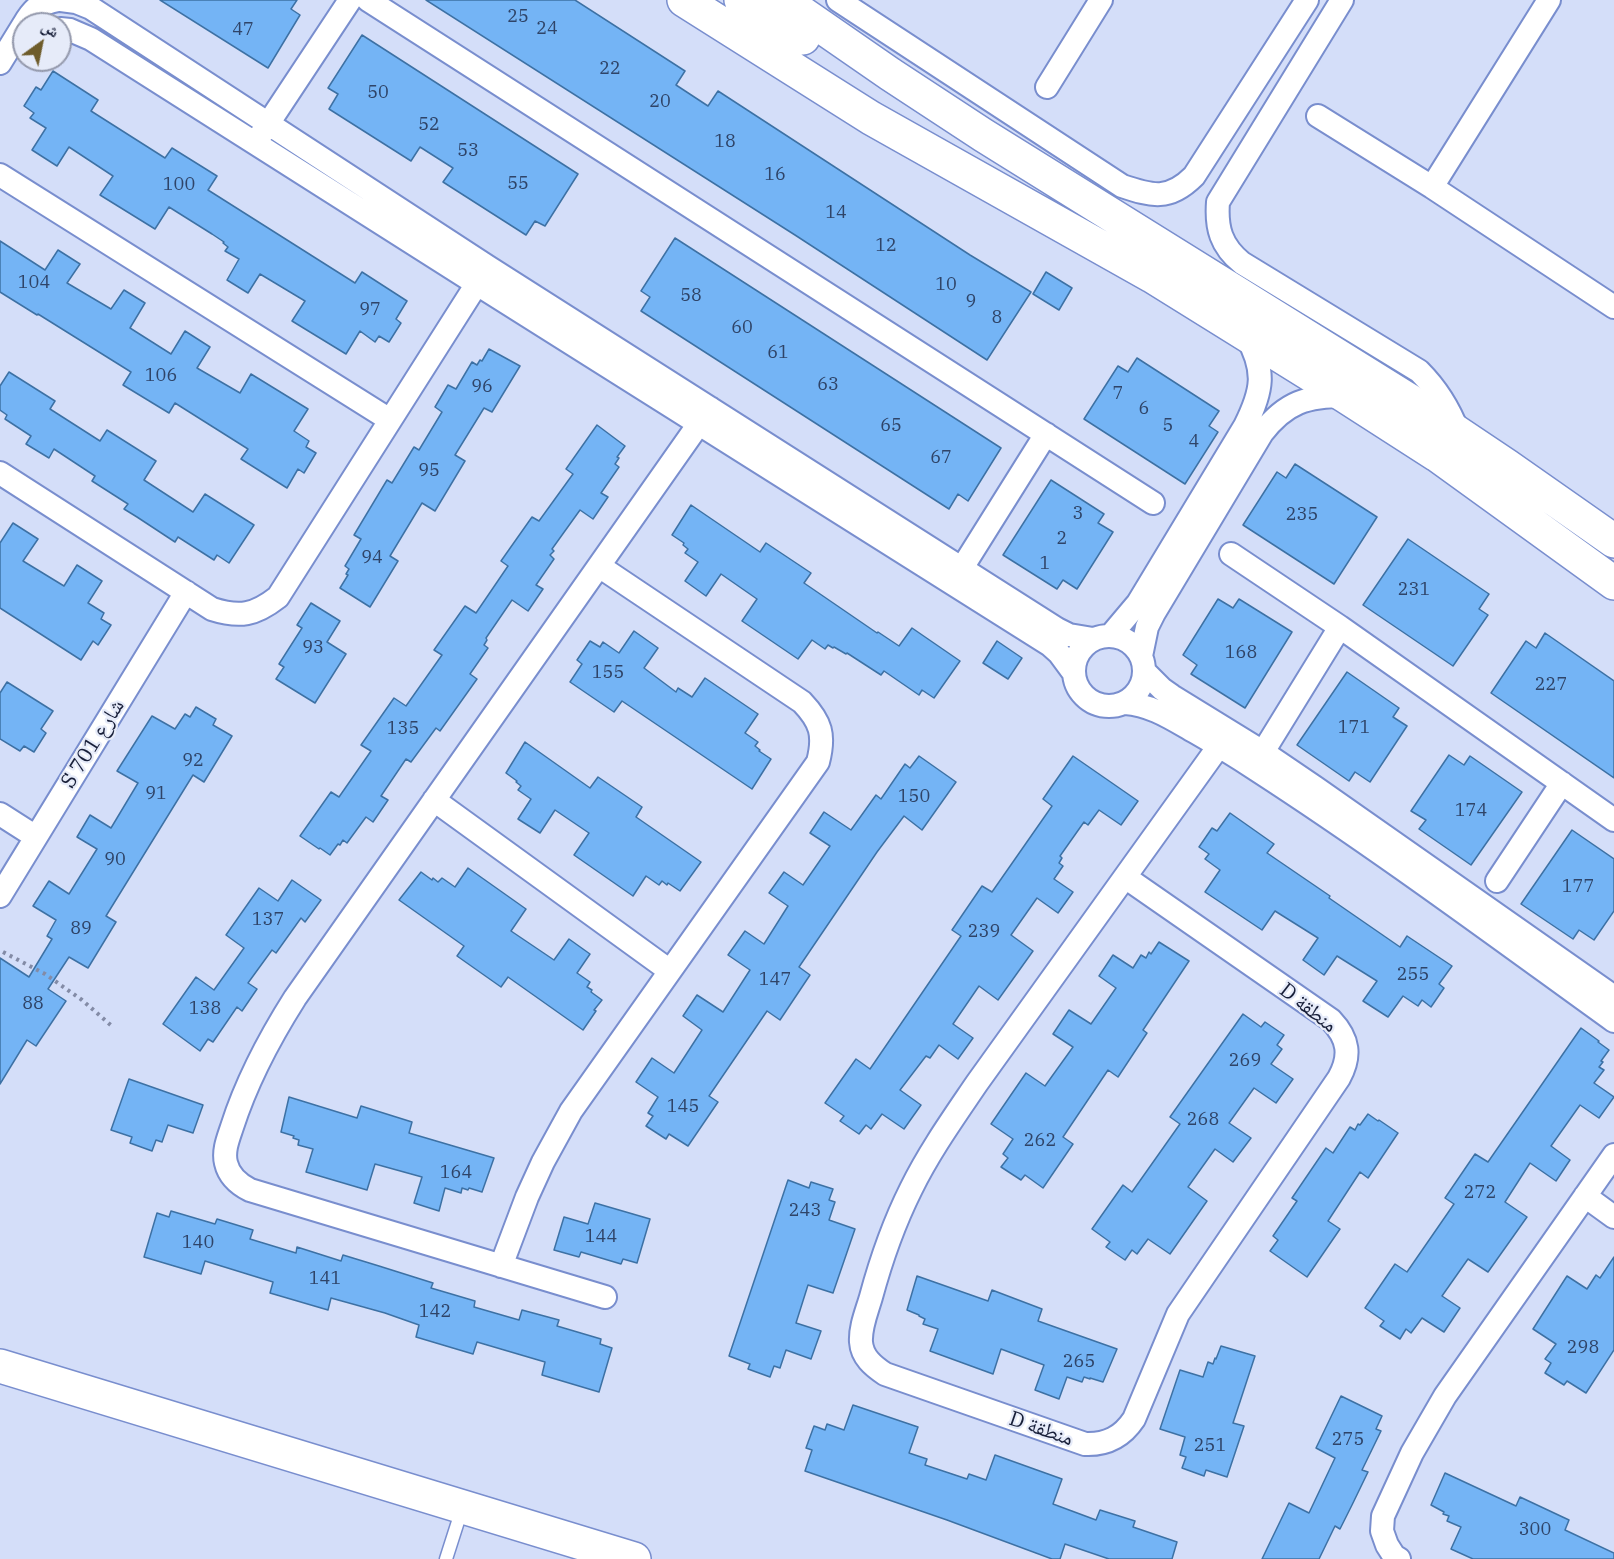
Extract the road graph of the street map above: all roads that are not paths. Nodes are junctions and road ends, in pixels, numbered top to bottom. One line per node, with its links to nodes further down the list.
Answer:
1 (60, 0): 12 (street); 21 (street)
2 (350, 0): 21 (street)
3 (368, 0): 31 (street)
4 (684, 0): 26 (street)
5 (741, 0): 16 (street)
6 (783, 0): 16 (street)
7 (838, 0): 18 (street)
8 (1101, 0): 17 (street)
9 (1307, 0): 18 (street)
10 (1342, 0): 20 (street)
11 (1549, 0): 23 (street)
12 (33, 12)
13 (72, 31): 21 (street)
14 (12, 45): 15 (street)
15 (0, 63)
16 (890, 74): 30 (street)
17 (1047, 87)
18 (1242, 102): 20 (street)
19 (1318, 116): 23 (street)
20 (1269, 119): 30 (street)
21 (262, 133): 24 (street)
22 (0, 176): 29 (street)
23 (1432, 187): 25 (street)
24 (482, 275): 28 (street); 29 (street)
25 (1614, 308)
26 (1245, 334): 27 (street); 41 (street)
27 (1345, 396): 38 (street); 42 (street)
28 (704, 415): 36 (street); 37 (street); 43 (street)
29 (390, 420): 39 (street)
30 (1458, 432): 34 (street)
31 (1046, 434): 33 (street); 37 (street)
32 (0, 473): 39 (street)
33 (1152, 503)
34 (1614, 541)
35 (1231, 554): 40 (street)
36 (599, 566): 48 (street); 55 (street)
37 (962, 568): 41 (street)
38 (1614, 583)
39 (186, 592): 51 (street, S 701 شارع)
40 (1340, 627): 46 (street); 47 (street)
41 (1102, 637): 42 (street); 43 (street)
42 (1143, 664): 44 (street); 45 (street)
43 (1073, 672): 44 (street)
44 (1125, 703): 45 (street)
45 (1224, 739): 46 (street); 52 (street, D منطقة); 57 (street)
46 (1263, 752): 56 (street)
47 (1562, 783): 50 (street); 53 (street)
48 (434, 800): 55 (street); 61 (street)
49 (0, 814): 51 (street)
50 (1614, 820)
51 (36, 837): 54 (street, S 701 شارع)
52 (1125, 878): 52 (street, D منطقة)
53 (1497, 881)
54 (0, 896)
55 (670, 971): 61 (street)
56 (1614, 997)
57 (1614, 1021)
58 (1614, 1155): 59 (street)
59 (1585, 1196): 60 (street); 67 (street)
60 (1614, 1217)
61 (501, 1266): 62 (street)
62 (605, 1297)
63 (0, 1366): 64 (street)
64 (463, 1507): 65 (lane); 66 (street)
65 (446, 1559)
66 (634, 1559)
67 (1399, 1559)

